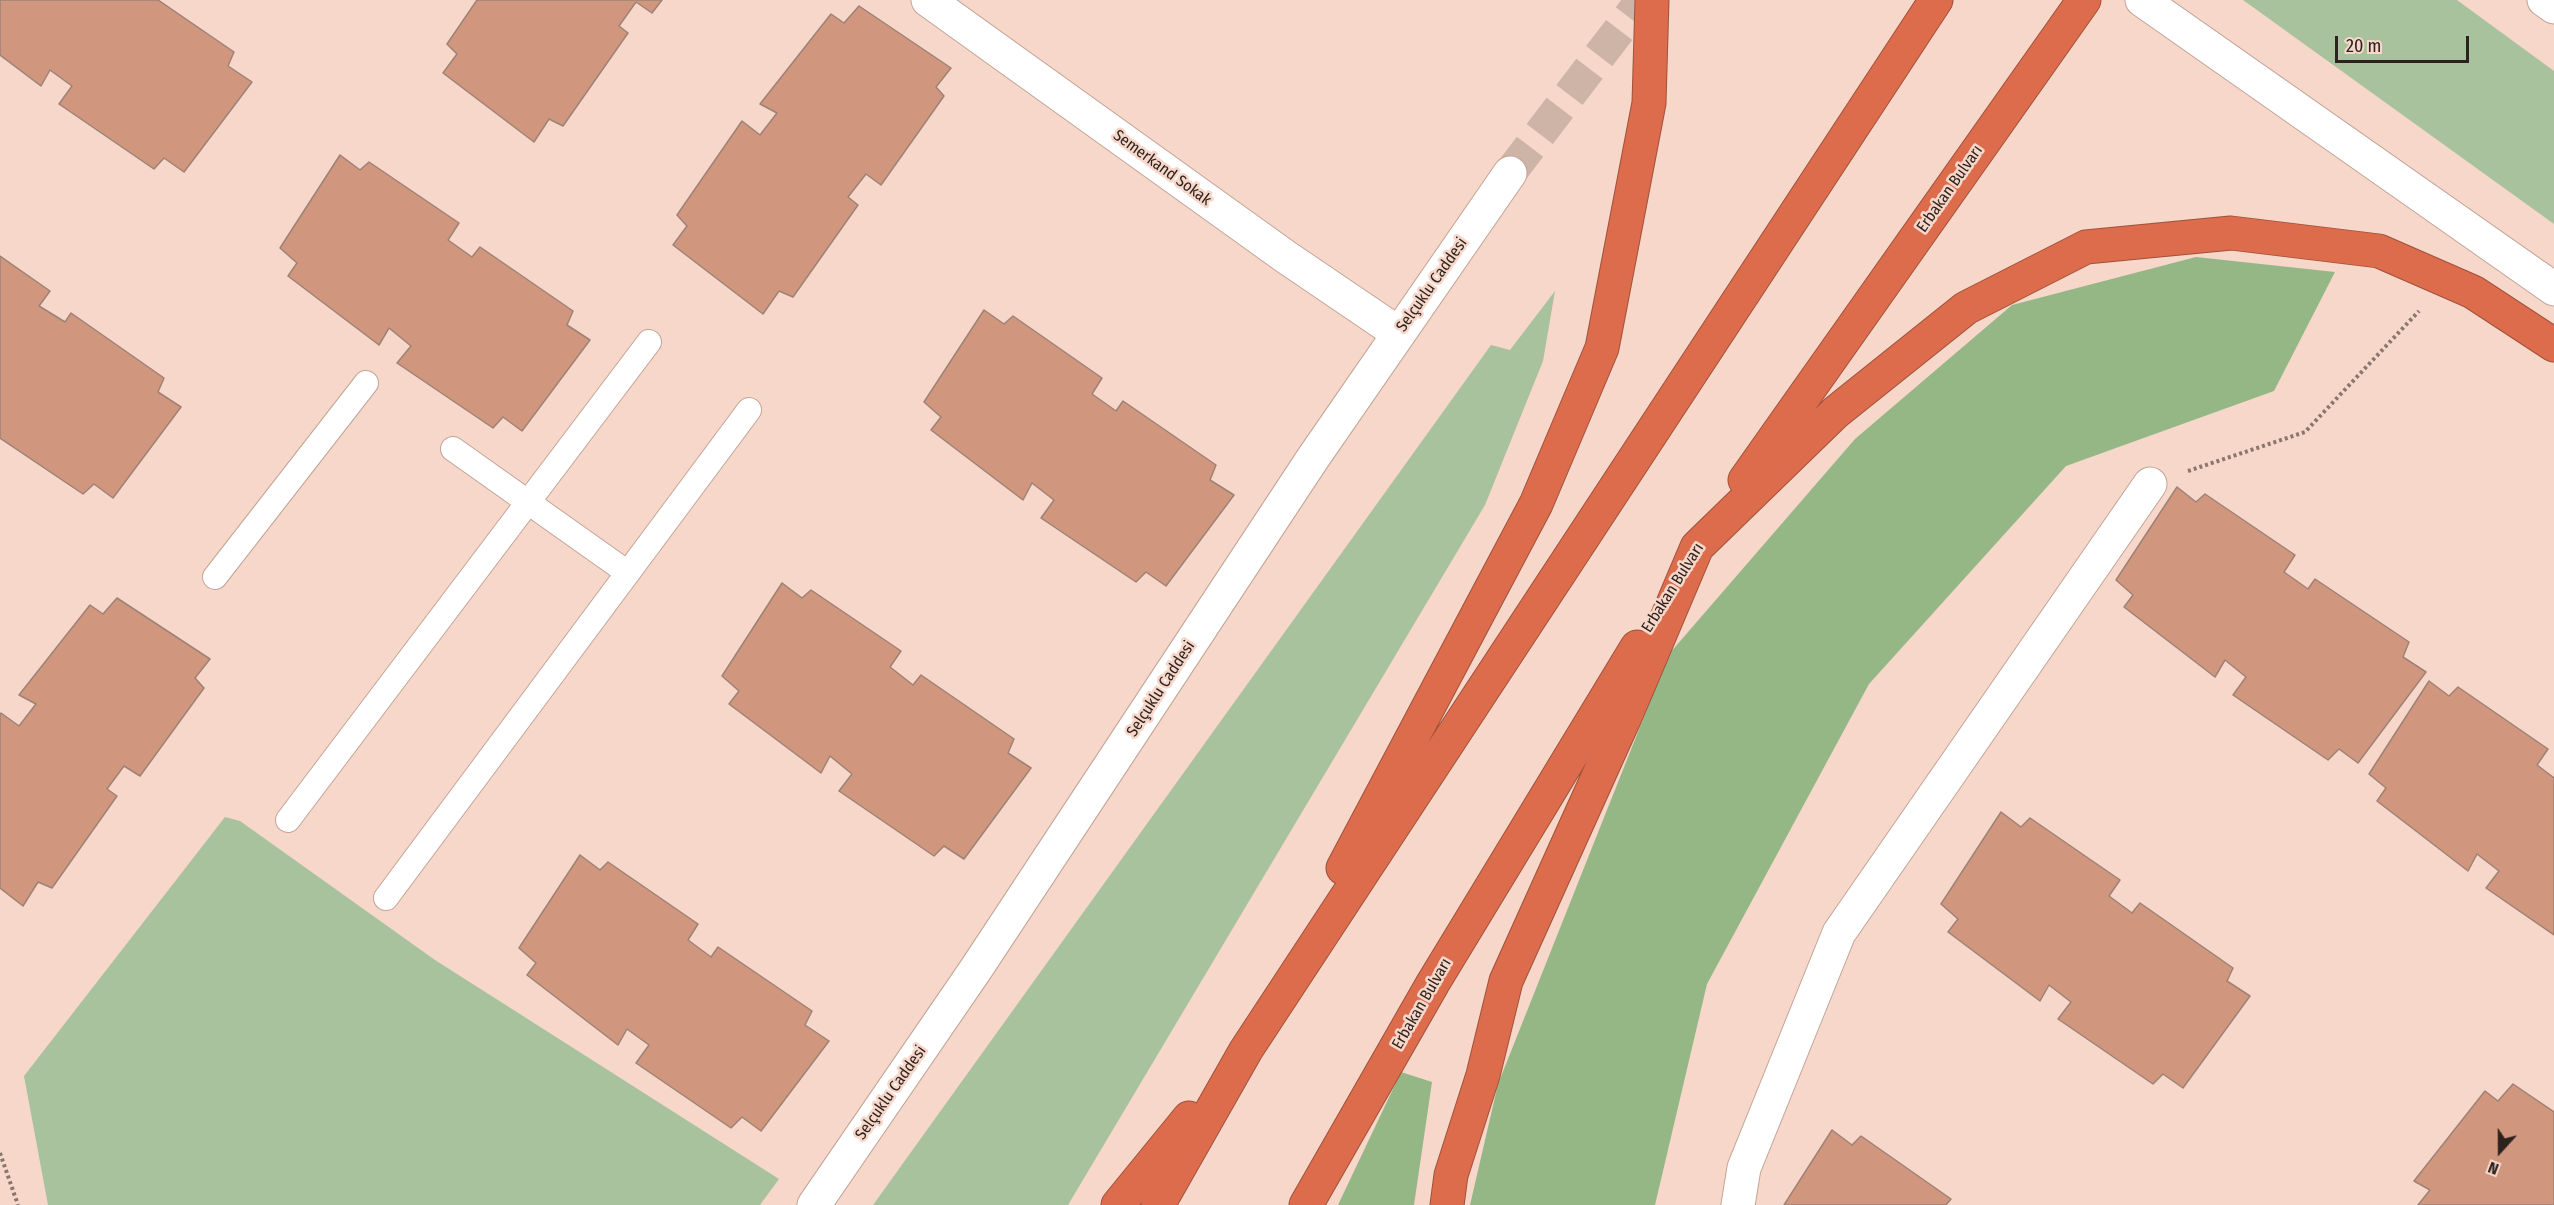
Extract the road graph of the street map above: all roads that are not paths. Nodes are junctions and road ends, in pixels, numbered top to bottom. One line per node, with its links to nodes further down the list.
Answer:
1 (928, 0): 10 (street, Semerkand Sokak)
2 (1652, 0): 23 (highway)
3 (1936, 0): 23 (highway)
4 (2084, 0): 18 (highway, Erbakan Bulvarı)
5 (2544, 0): 7 (street)
6 (2147, 4): 9 (street)
7 (2554, 7)
8 (1510, 173): 10 (street, Selçuklu Caddesi)
9 (2554, 289)
10 (1398, 333): 24 (street, Selçuklu Caddesi)
11 (649, 342): 17 (lane)
12 (2554, 345): 18 (highway)
13 (366, 383): 20 (lane)
14 (749, 410): 19 (lane)
15 (453, 449): 17 (lane)
16 (2150, 484): 29 (street)
17 (528, 502): 19 (lane); 21 (lane)
18 (1697, 547): 27 (highway, Erbakan Bulvarı); 28 (highway)
19 (628, 573): 22 (lane)
20 (215, 576)
21 (288, 820)
22 (386, 898)
23 (1246, 1050): 25 (highway); 26 (highway)
24 (814, 1205)
25 (1118, 1205)
26 (1158, 1205)
27 (1306, 1205)
28 (1447, 1205)
29 (1738, 1205)

